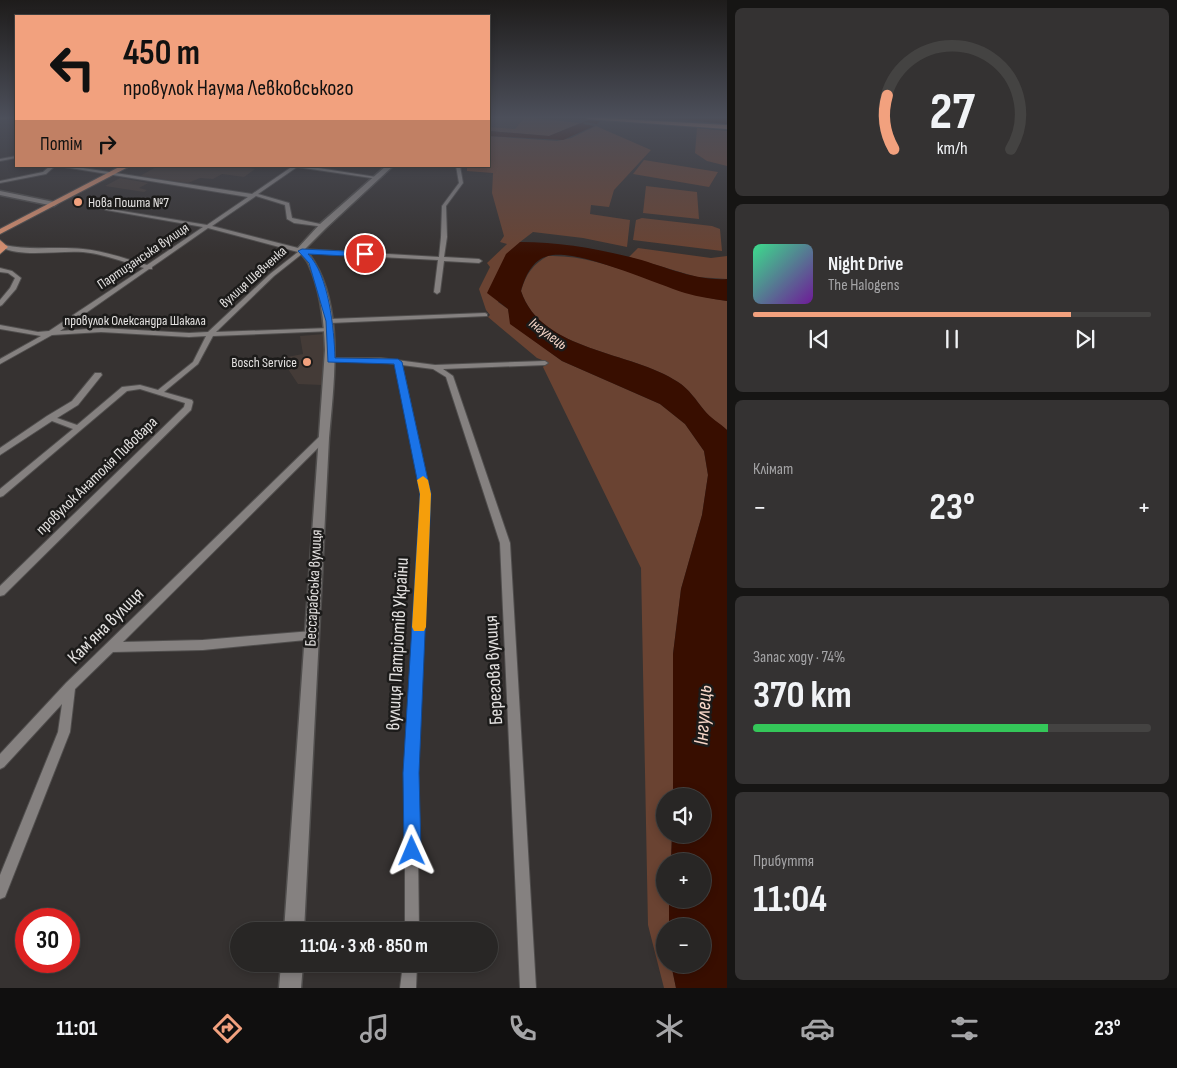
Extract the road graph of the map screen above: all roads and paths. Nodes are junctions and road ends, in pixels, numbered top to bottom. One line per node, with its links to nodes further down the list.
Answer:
1 (52, 167): 10 (street)
2 (66, 167): 8 (street)
3 (125, 167): 8 (highway)
4 (295, 167): 12 (street, Партизанська вулиця)
5 (303, 167): 9 (street)
6 (389, 167): 9 (main road, вулиця Шевченка)
7 (458, 167): 20 (street)
8 (112, 174): 12 (street); 13 (highway)
9 (376, 178): 15 (main road, вулиця Шевченка)
10 (0, 182)
11 (0, 194): 13 (street)
12 (256, 195): 15 (street); 16 (street, Партизанська вулиця)
13 (54, 204): 17 (highway)
14 (106, 209): 16 (street)
15 (323, 226): 19 (main road, вулиця Шевченка)
16 (209, 227): 19 (street); 22 (street, Партизанська вулиця)
17 (0, 232)
18 (1, 247): 22 (street)
19 (302, 251): 20 (street); 27 (main road, Бессарабська вулиця); 30 (street, вулиця Шевченка)
20 (441, 258): 21 (street); 24 (street)
21 (479, 261)
22 (150, 268): 29 (street, Партизанська вулиця)
23 (0, 270): 25 (street)
24 (437, 292)
25 (0, 304)
26 (485, 315): 27 (street, провулок Олександра Шакала)
27 (330, 325): 30 (street, провулок Олександра Шакала); 31 (main road, Бессарабська вулиця)
28 (0, 327): 29 (street, провулок Олександра Шакала)
29 (52, 333): 30 (street, провулок Олександра Шакала); 32 (street, Партизанська вулиця)
30 (212, 333): 37 (street, вулиця Шевченка)
31 (331, 360): 33 (street); 40 (main road, Бессарабська вулиця)
32 (0, 362)
33 (398, 362): 35 (street); 50 (street, вулиця Патріотів України)
34 (545, 363): 35 (street)
35 (435, 367): 55 (street, Берегова вулиця)
36 (98, 375): 38 (street)
37 (160, 391): 39 (street); 43 (street, провулок Анатолія Пивовара)
38 (50, 418): 39 (street); 41 (street)
39 (78, 428): 42 (street)
40 (322, 438): 44 (main road, Бессарабська вулиця); 45 (street, Камʼяна вулиця)
41 (0, 452)
42 (0, 494)
43 (0, 592)
44 (312, 636): 45 (street); 49 (main road, Бессарабська вулиця)
45 (110, 647): 46 (street, Камʼяна вулиця)
46 (70, 687): 47 (street); 48 (street, Камʼяна вулиця)
47 (0, 763)
48 (0, 892)
49 (295, 922)
50 (412, 922)
51 (291, 972): 53 (main road)
52 (409, 972): 54 (street)
53 (290, 988)
54 (408, 988)
55 (528, 988)

